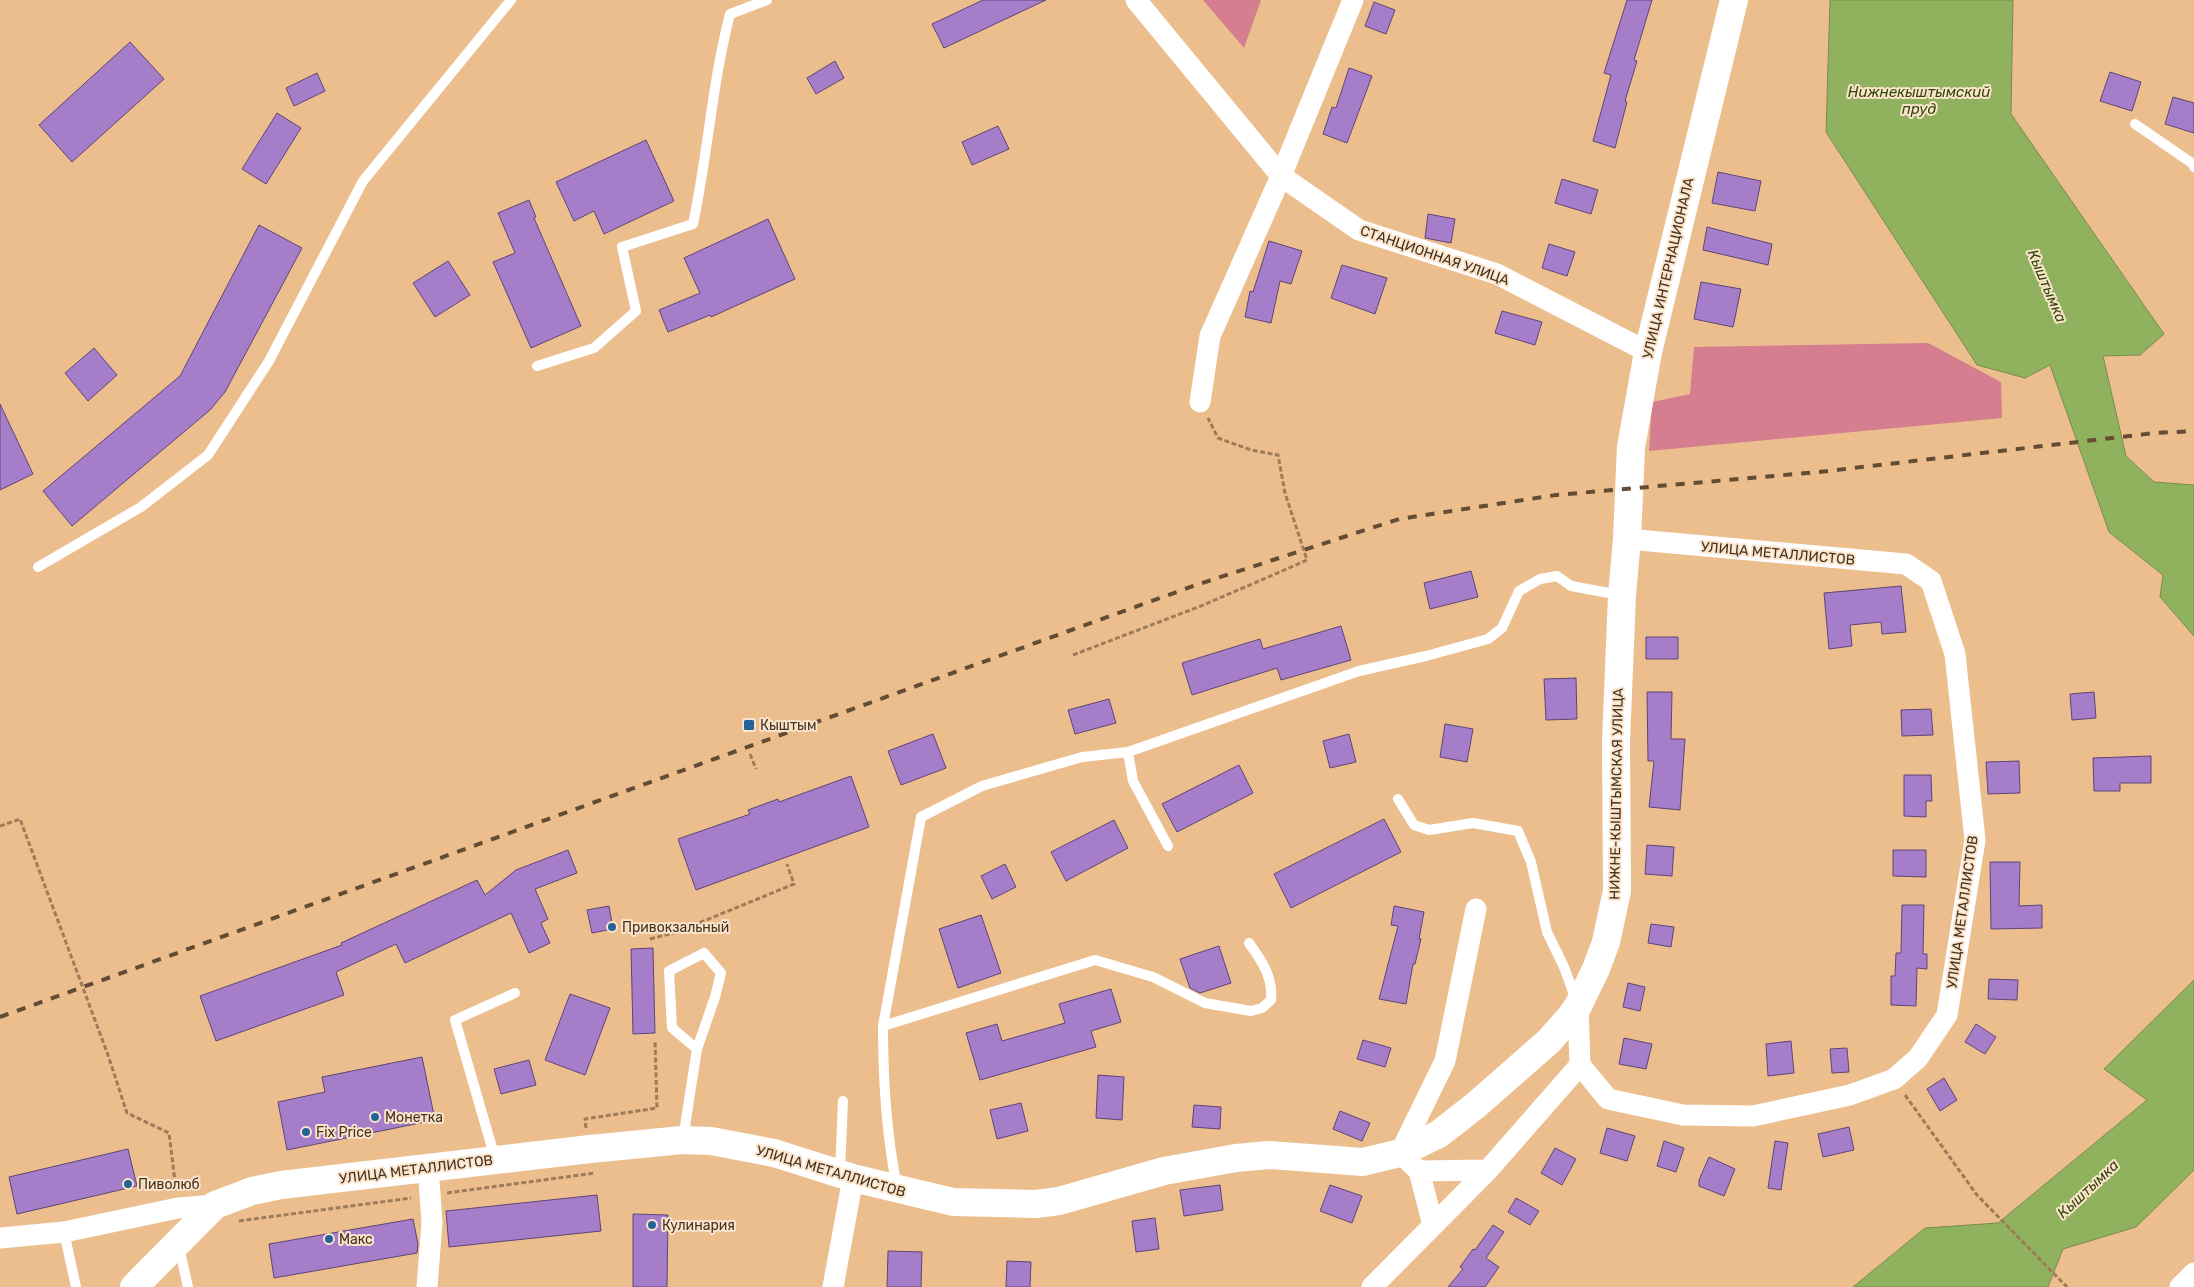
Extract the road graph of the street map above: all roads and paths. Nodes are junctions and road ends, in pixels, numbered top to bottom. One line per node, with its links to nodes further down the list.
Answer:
1 (511, 0): 13 (lane)
2 (766, 0): 10 (lane)
3 (1136, 0): 8 (street, СТАНЦИОННАЯ УЛИЦА)
4 (1353, 0): 8 (street)
5 (1734, 0): 9 (main road, УЛИЦА ИНТЕРНАЦИОНАЛА)
6 (2135, 124): 7 (lane)
7 (2194, 167)
8 (1281, 176): 9 (street, СТАНЦИОННАЯ УЛИЦА); 11 (street)
9 (1648, 352): 12 (main road, УЛИЦА ИНТЕРНАЦИОНАЛА)
10 (537, 366)
11 (1200, 402): 15 (path)
12 (1627, 540): 14 (main road, НИЖНЕ-КЫШТЫМСКАЯ УЛИЦА); 31 (street, УЛИЦА МЕТАЛЛИСТОВ)
13 (38, 567)
14 (1622, 595): 16 (lane); 27 (main road, НИЖНЕ-КЫШТЫМСКАЯ УЛИЦА)
15 (1073, 655)
16 (1128, 752): 21 (lane); 28 (lane)
17 (750, 754): 18 (path)
18 (756, 769)
19 (1398, 799): 27 (lane)
20 (0, 826): 41 (path)
21 (1168, 846)
22 (786, 864): 24 (path)
23 (1476, 908): 35 (street)
24 (650, 939)
25 (1248, 943): 28 (lane)
26 (515, 992): 34 (lane)
27 (1578, 1006): 30 (street, НИЖНЕ-КЫШТЫМСКАЯ УЛИЦА); 35 (main road, УЛИЦА МЕТАЛЛИСТОВ)
28 (883, 1026): 39 (lane)
29 (697, 1048): 29 (lane); 33 (lane)
30 (1580, 1065): 31 (street, УЛИЦА МЕТАЛЛИСТОВ); 37 (street)
31 (1894, 1079): 53 (path)
32 (844, 1102): 38 (lane)
33 (682, 1140): 34 (main road, УЛИЦА МЕТАЛЛИСТОВ); 38 (main road, УЛИЦА МЕТАЛЛИСТОВ)
34 (495, 1159): 36 (main road, УЛИЦА МЕТАЛЛИСТОВ)
35 (1410, 1162): 37 (street); 39 (main road, УЛИЦА МЕТАЛЛИСТОВ); 42 (street)
36 (428, 1167): 40 (main road, УЛИЦА МЕТАЛЛИСТОВ); 50 (street)
37 (1488, 1170): 42 (street)
38 (847, 1175): 39 (main road, УЛИЦА МЕТАЛЛИСТОВ); 51 (street)
39 (897, 1190)
40 (215, 1205): 41 (street, УЛИЦА МЕТАЛЛИСТОВ); 45 (main road)
41 (178, 1208): 43 (street, УЛИЦА МЕТАЛЛИСТОВ)
42 (1433, 1225): 52 (street)
43 (64, 1232): 44 (street, УЛИЦА МЕТАЛЛИСТОВ); 47 (lane)
44 (0, 1238)
45 (178, 1242): 48 (main road); 49 (lane)
46 (2194, 1273): 54 (street)
47 (76, 1287)
48 (134, 1287)
49 (188, 1287)
50 (427, 1287)
51 (834, 1287)
52 (1372, 1287)
53 (2067, 1287)
54 (2180, 1287)

